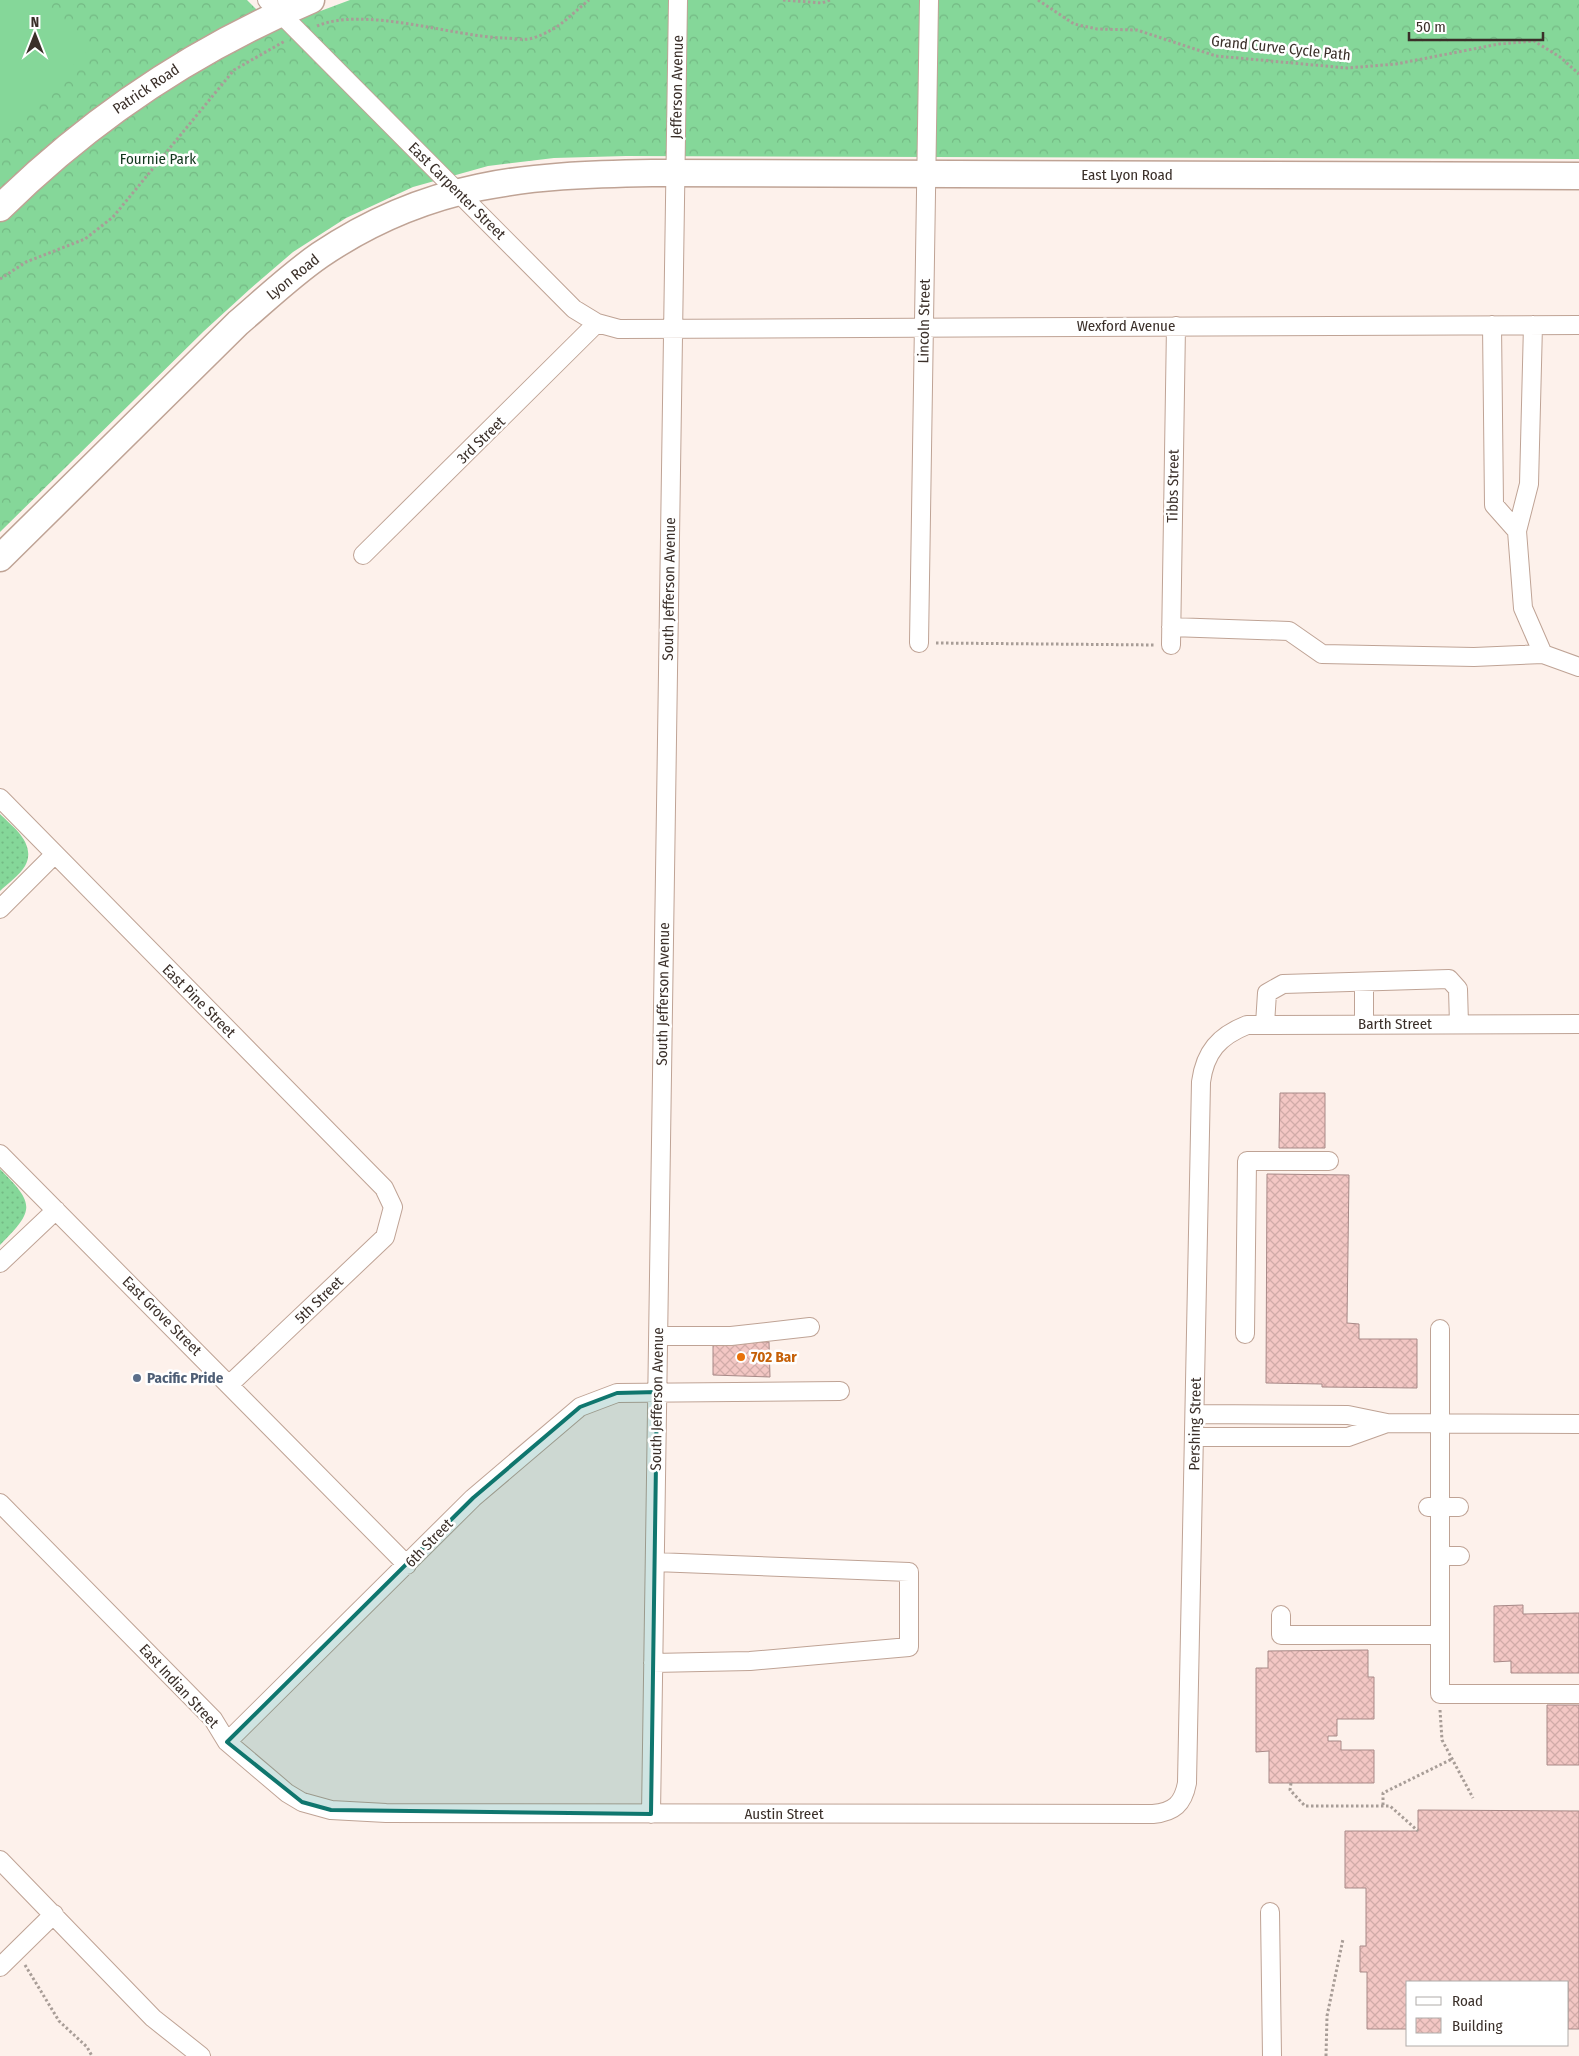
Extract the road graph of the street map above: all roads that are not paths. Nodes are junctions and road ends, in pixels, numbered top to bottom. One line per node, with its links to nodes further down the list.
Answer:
1 (311, 0): 4 (highway, Patrick Road)
2 (678, 0): 5 (street, Jefferson Avenue)
3 (929, 0): 6 (street, Lincoln Street)
4 (274, 6): 8 (street, East Carpenter Street); 9 (highway, Patrick Road)
5 (676, 173): 6 (highway, East Lyon Road); 8 (highway, Lyon Road); 16 (street, South Jefferson Avenue)
6 (926, 174): 7 (highway, East Lyon Road); 13 (street, Lincoln Street)
7 (1579, 176)
8 (457, 191): 10 (street, East Carpenter Street); 19 (highway, Lyon Road)
9 (0, 208)
10 (597, 323): 16 (street, East Carpenter Street); 18 (street, 3rd Street)
11 (1533, 325): 12 (street, Wexford Avenue); 15 (street, Wexford Avenue); 17 (street)
12 (1579, 325)
13 (924, 326): 14 (street, Wexford Avenue); 16 (street, Wexford Avenue); 21 (street, Lincoln Street)
14 (1176, 326): 15 (street, Wexford Avenue); 20 (street, Tibbs Street)
15 (1492, 326): 17 (street)
16 (673, 328): 42 (street, South Jefferson Avenue)
17 (1517, 531): 23 (street)
18 (363, 555)
19 (0, 558)
20 (1171, 627): 22 (street, Tibbs Street); 23 (street)
21 (919, 643)
22 (1171, 645)
23 (1543, 654): 24 (street)
24 (1579, 667)
25 (0, 798): 26 (street, East Pine Street)
26 (55, 854): 27 (street); 36 (street, East Pine Street)
27 (0, 909)
28 (1364, 982): 30 (street); 31 (street); 32 (street)
29 (1579, 1019): 32 (street, Barth Street)
30 (1265, 1024): 31 (street, Barth Street); 33 (street, Barth Street)
31 (1364, 1024): 32 (street, Barth Street)
32 (1459, 1024)
33 (1216, 1043): 46 (street, Pershing Street)
34 (0, 1154): 37 (street, East Grove Street)
35 (1329, 1161): 41 (street)
36 (393, 1207): 43 (street, 5th Street)
37 (56, 1210): 38 (street); 43 (street, East Grove Street)
38 (0, 1263)
39 (810, 1327): 42 (street)
40 (1440, 1329): 48 (street)
41 (1245, 1334)
42 (658, 1336): 45 (street, South Jefferson Avenue)
43 (230, 1384): 57 (street, East Grove Street)
44 (840, 1391): 45 (street, 6th Street)
45 (657, 1392): 56 (street, South Jefferson Avenue); 57 (street, 6th Street)
46 (1196, 1414): 47 (street); 50 (street, Pershing Street)
47 (1386, 1423): 48 (street); 50 (street)
48 (1440, 1423): 49 (street); 52 (street)
49 (1579, 1424)
50 (1195, 1438): 63 (street, Pershing Street)
51 (0, 1503): 62 (street, East Indian Street)
52 (1434, 1507): 53 (street); 54 (street)
53 (1459, 1507)
54 (1440, 1556): 55 (street); 59 (street)
55 (1460, 1556)
56 (655, 1562): 60 (street, South Jefferson Avenue); 60 (street)
57 (407, 1565): 62 (street, 6th Street)
58 (1282, 1616): 59 (street)
59 (1440, 1635): 61 (street)
60 (653, 1664): 65 (street, South Jefferson Avenue)
61 (1579, 1694)
62 (227, 1742): 64 (street, East Indian Street)
63 (1179, 1805): 65 (street, Austin Street)
64 (386, 1813): 65 (street, Austin Street)
65 (651, 1814)
66 (0, 1860): 68 (street)
67 (1270, 1912): 71 (street)
68 (54, 1914): 69 (street); 70 (street)
69 (0, 1967)
70 (201, 2056)
71 (1272, 2056)

